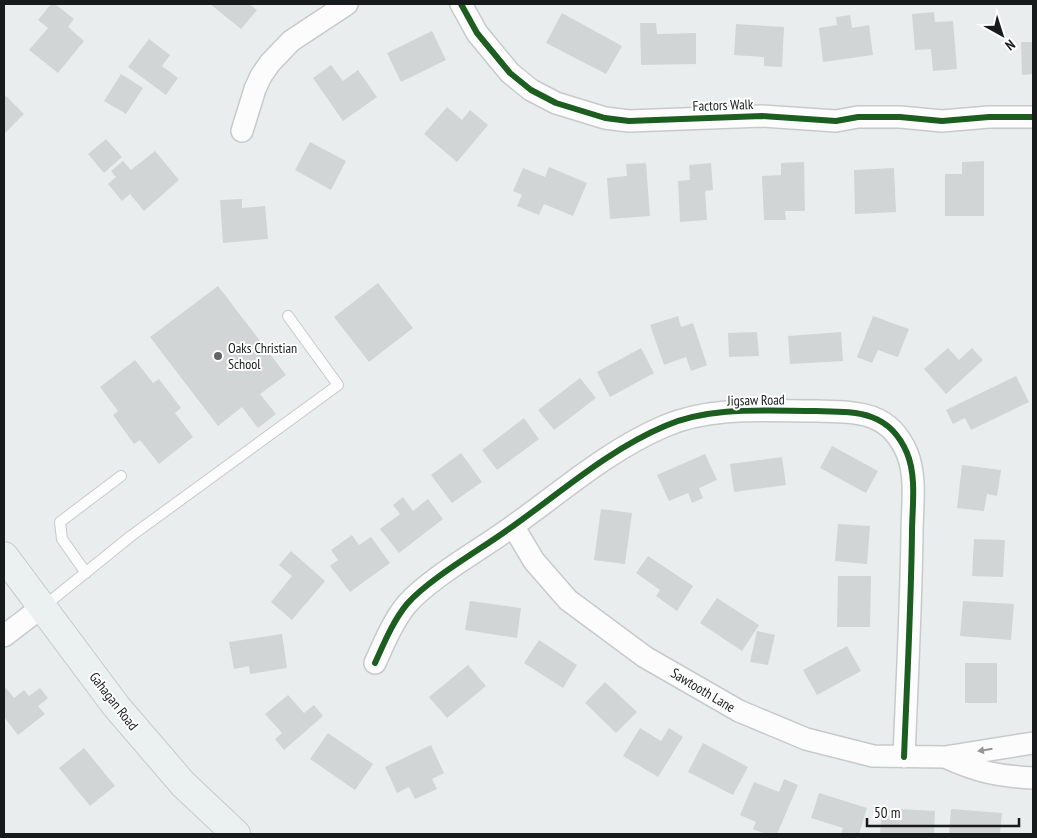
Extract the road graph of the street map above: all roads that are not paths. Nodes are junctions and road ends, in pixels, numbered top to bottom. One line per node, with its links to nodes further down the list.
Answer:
1 (347, 4): 4 (street)
2 (461, 4): 3 (street, Factors Walk)
3 (1033, 117)
4 (242, 131)
5 (288, 316): 9 (lane)
6 (121, 476): 9 (lane)
7 (513, 526): 12 (street, Jigsaw Road); 14 (street, Sawtooth Lane); 14 (street, Jigsaw Road)
8 (4, 556): 10 (street, Gahagan Road)
9 (86, 573): 10 (lane)
10 (42, 607): 11 (street); 17 (street, Gahagan Road)
11 (4, 636)
12 (375, 662)
13 (1033, 743): 15 (street, Sawtooth Lane, one-way to 15)
14 (904, 757): 15 (street, Sawtooth Lane)
15 (944, 757): 16 (street, Sawtooth Lane)
16 (1033, 778)
17 (228, 832)

